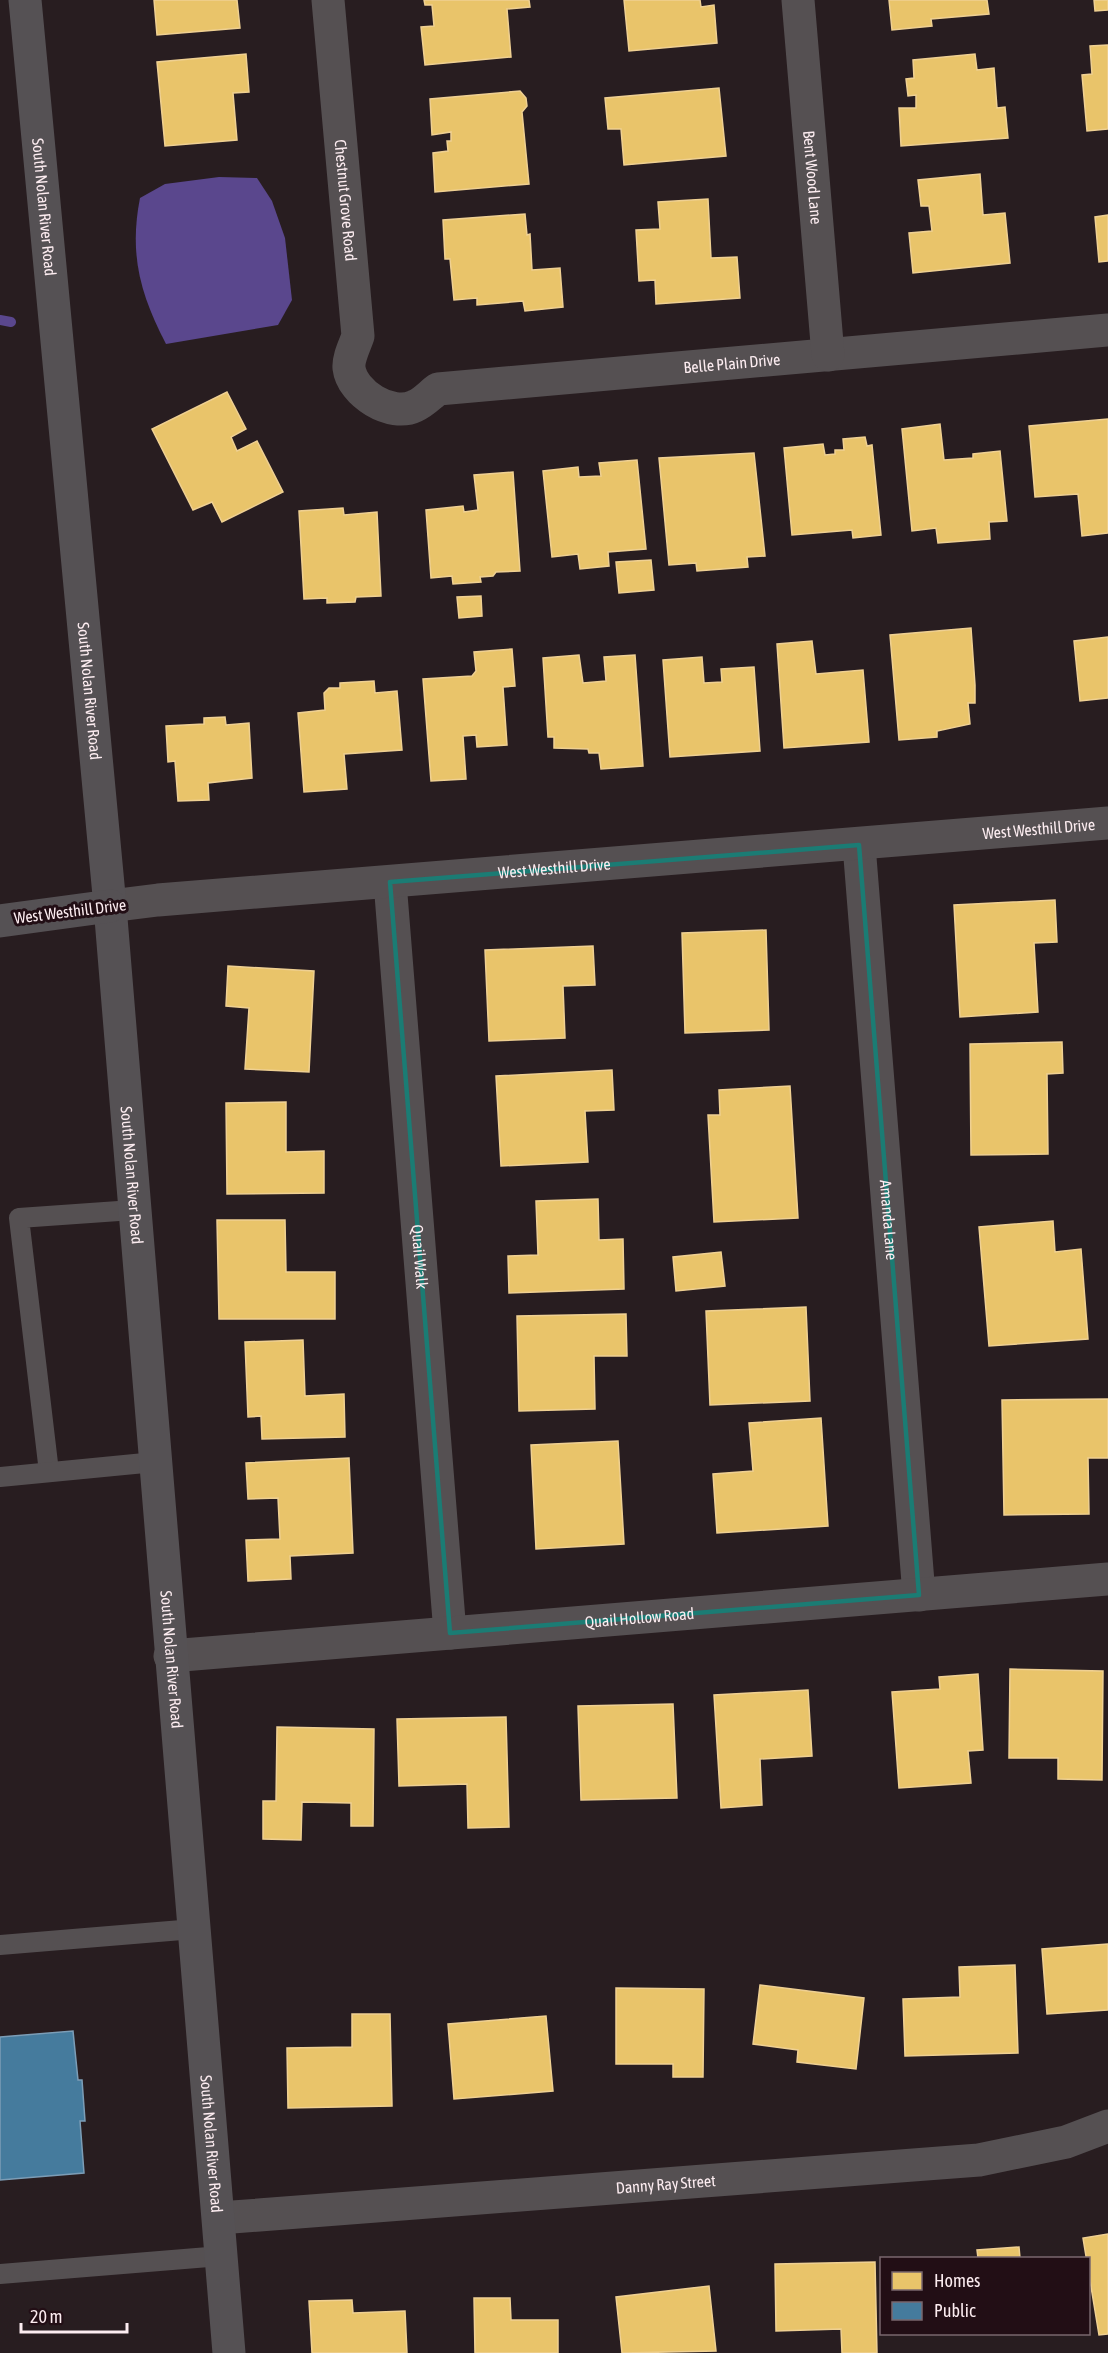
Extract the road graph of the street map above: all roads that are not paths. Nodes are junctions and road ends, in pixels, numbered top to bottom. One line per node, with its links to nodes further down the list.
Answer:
1 (25, 0): 10 (main road, South Nolan River Road)
2 (328, 0): 6 (street, Chestnut Grove Road)
3 (798, 0): 5 (street, Bent Wood Lane)
4 (1108, 330): 5 (street, Belle Plain Drive)
5 (828, 355): 6 (street, Belle Plain Drive)
6 (366, 394)
7 (1108, 823): 8 (street, West Westhill Drive)
8 (859, 845): 9 (street, West Westhill Drive); 17 (street, Amanda Lane)
9 (390, 882): 10 (street, West Westhill Drive); 18 (street, Quail Walk)
10 (110, 906): 11 (main road, West Westhill Drive); 12 (main road, South Nolan River Road)
11 (0, 921)
12 (133, 1210): 13 (main road, South Nolan River Road); 14 (lane)
13 (155, 1461): 14 (lane); 19 (main road, South Nolan River Road)
14 (49, 1472): 15 (lane)
15 (0, 1477)
16 (1108, 1579): 17 (street, Quail Hollow Road)
17 (919, 1595): 18 (street, Quail Hollow Road)
18 (450, 1633): 19 (street, Quail Hollow Road)
19 (170, 1656): 20 (main road, South Nolan River Road)
20 (194, 1929): 21 (lane); 23 (main road, South Nolan River Road)
21 (0, 1945)
22 (1108, 2126): 23 (street, Danny Ray Street)
23 (219, 2218): 24 (main road, South Nolan River Road)
24 (221, 2256): 25 (lane); 26 (main road, South Nolan River Road)
25 (0, 2274)
26 (229, 2353)

